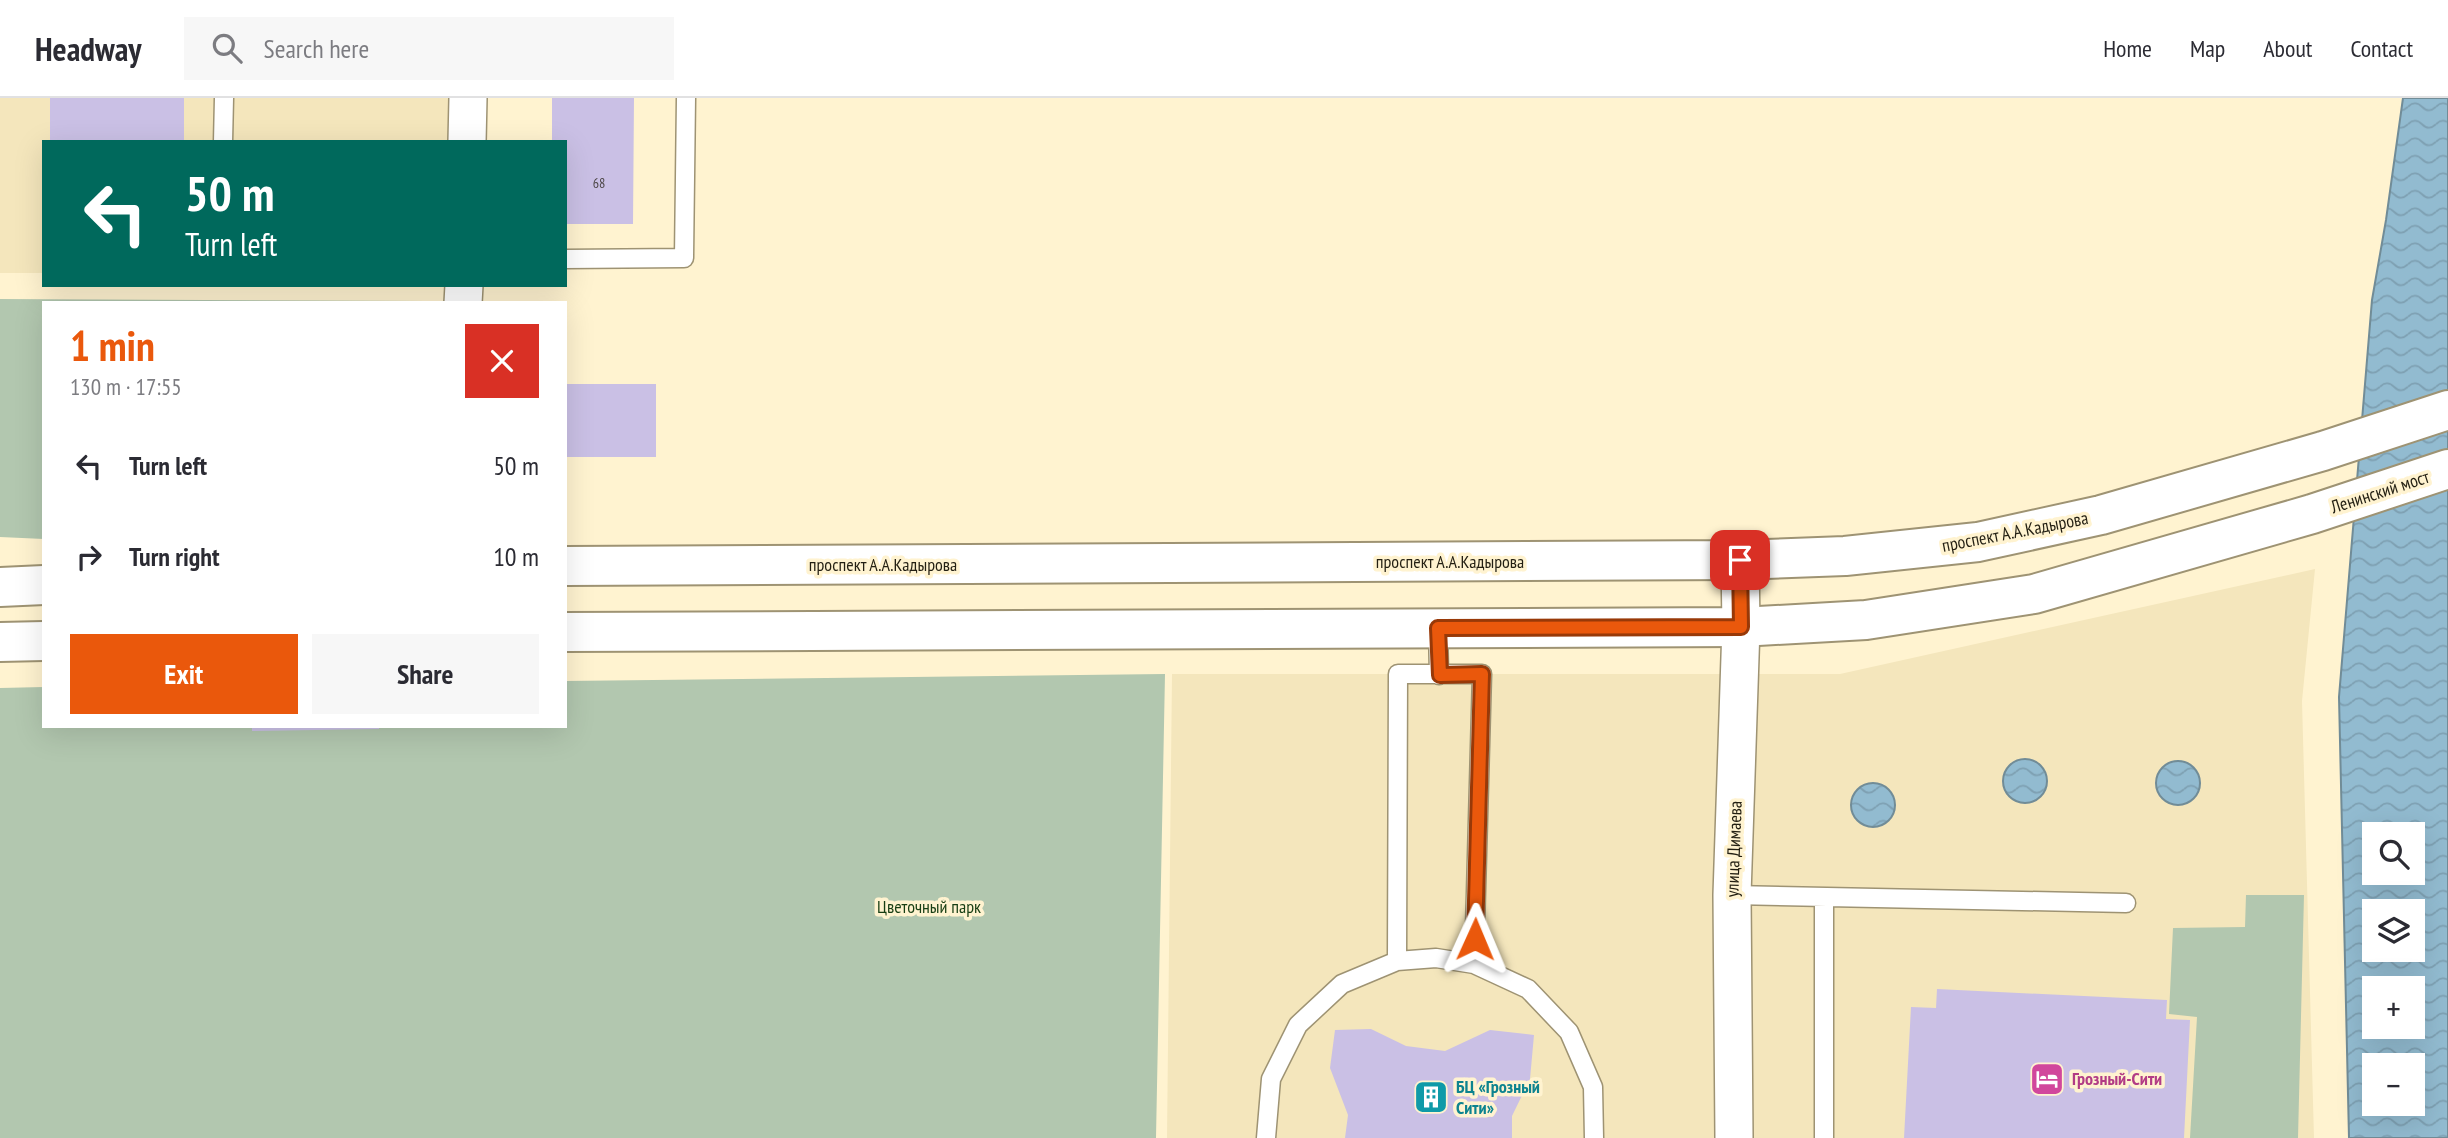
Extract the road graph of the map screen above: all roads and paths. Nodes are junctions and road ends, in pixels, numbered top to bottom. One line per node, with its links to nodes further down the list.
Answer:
1 (224, 98): 4 (lane)
2 (468, 98): 5 (street)
3 (686, 98): 6 (lane)
4 (223, 140)
5 (467, 140)
6 (567, 259)
7 (2448, 410): 9 (main road, проспект А.А.Кадырова)
8 (2448, 469): 13 (main road, Ленинский мост)
9 (1740, 560): 10 (main road, проспект А.А.Кадырова); 13 (street, улица Димаева)
10 (567, 566)
11 (42, 585): 12 (main road)
12 (0, 587)
13 (1741, 627): 14 (main road); 19 (street, улица Димаева)
14 (1438, 628): 15 (main road); 18 (lane)
15 (567, 632)
16 (42, 641): 17 (main road)
17 (0, 642)
18 (1440, 675): 22 (lane); 23 (lane)
19 (1732, 895): 20 (lane); 26 (street, улица Димаева)
20 (1824, 897): 21 (lane); 27 (lane)
21 (2126, 903)
22 (1397, 961): 23 (lane); 24 (lane)
23 (1474, 964): 25 (lane)
24 (1266, 1138)
25 (1594, 1138)
26 (1734, 1138)
27 (1824, 1138)

